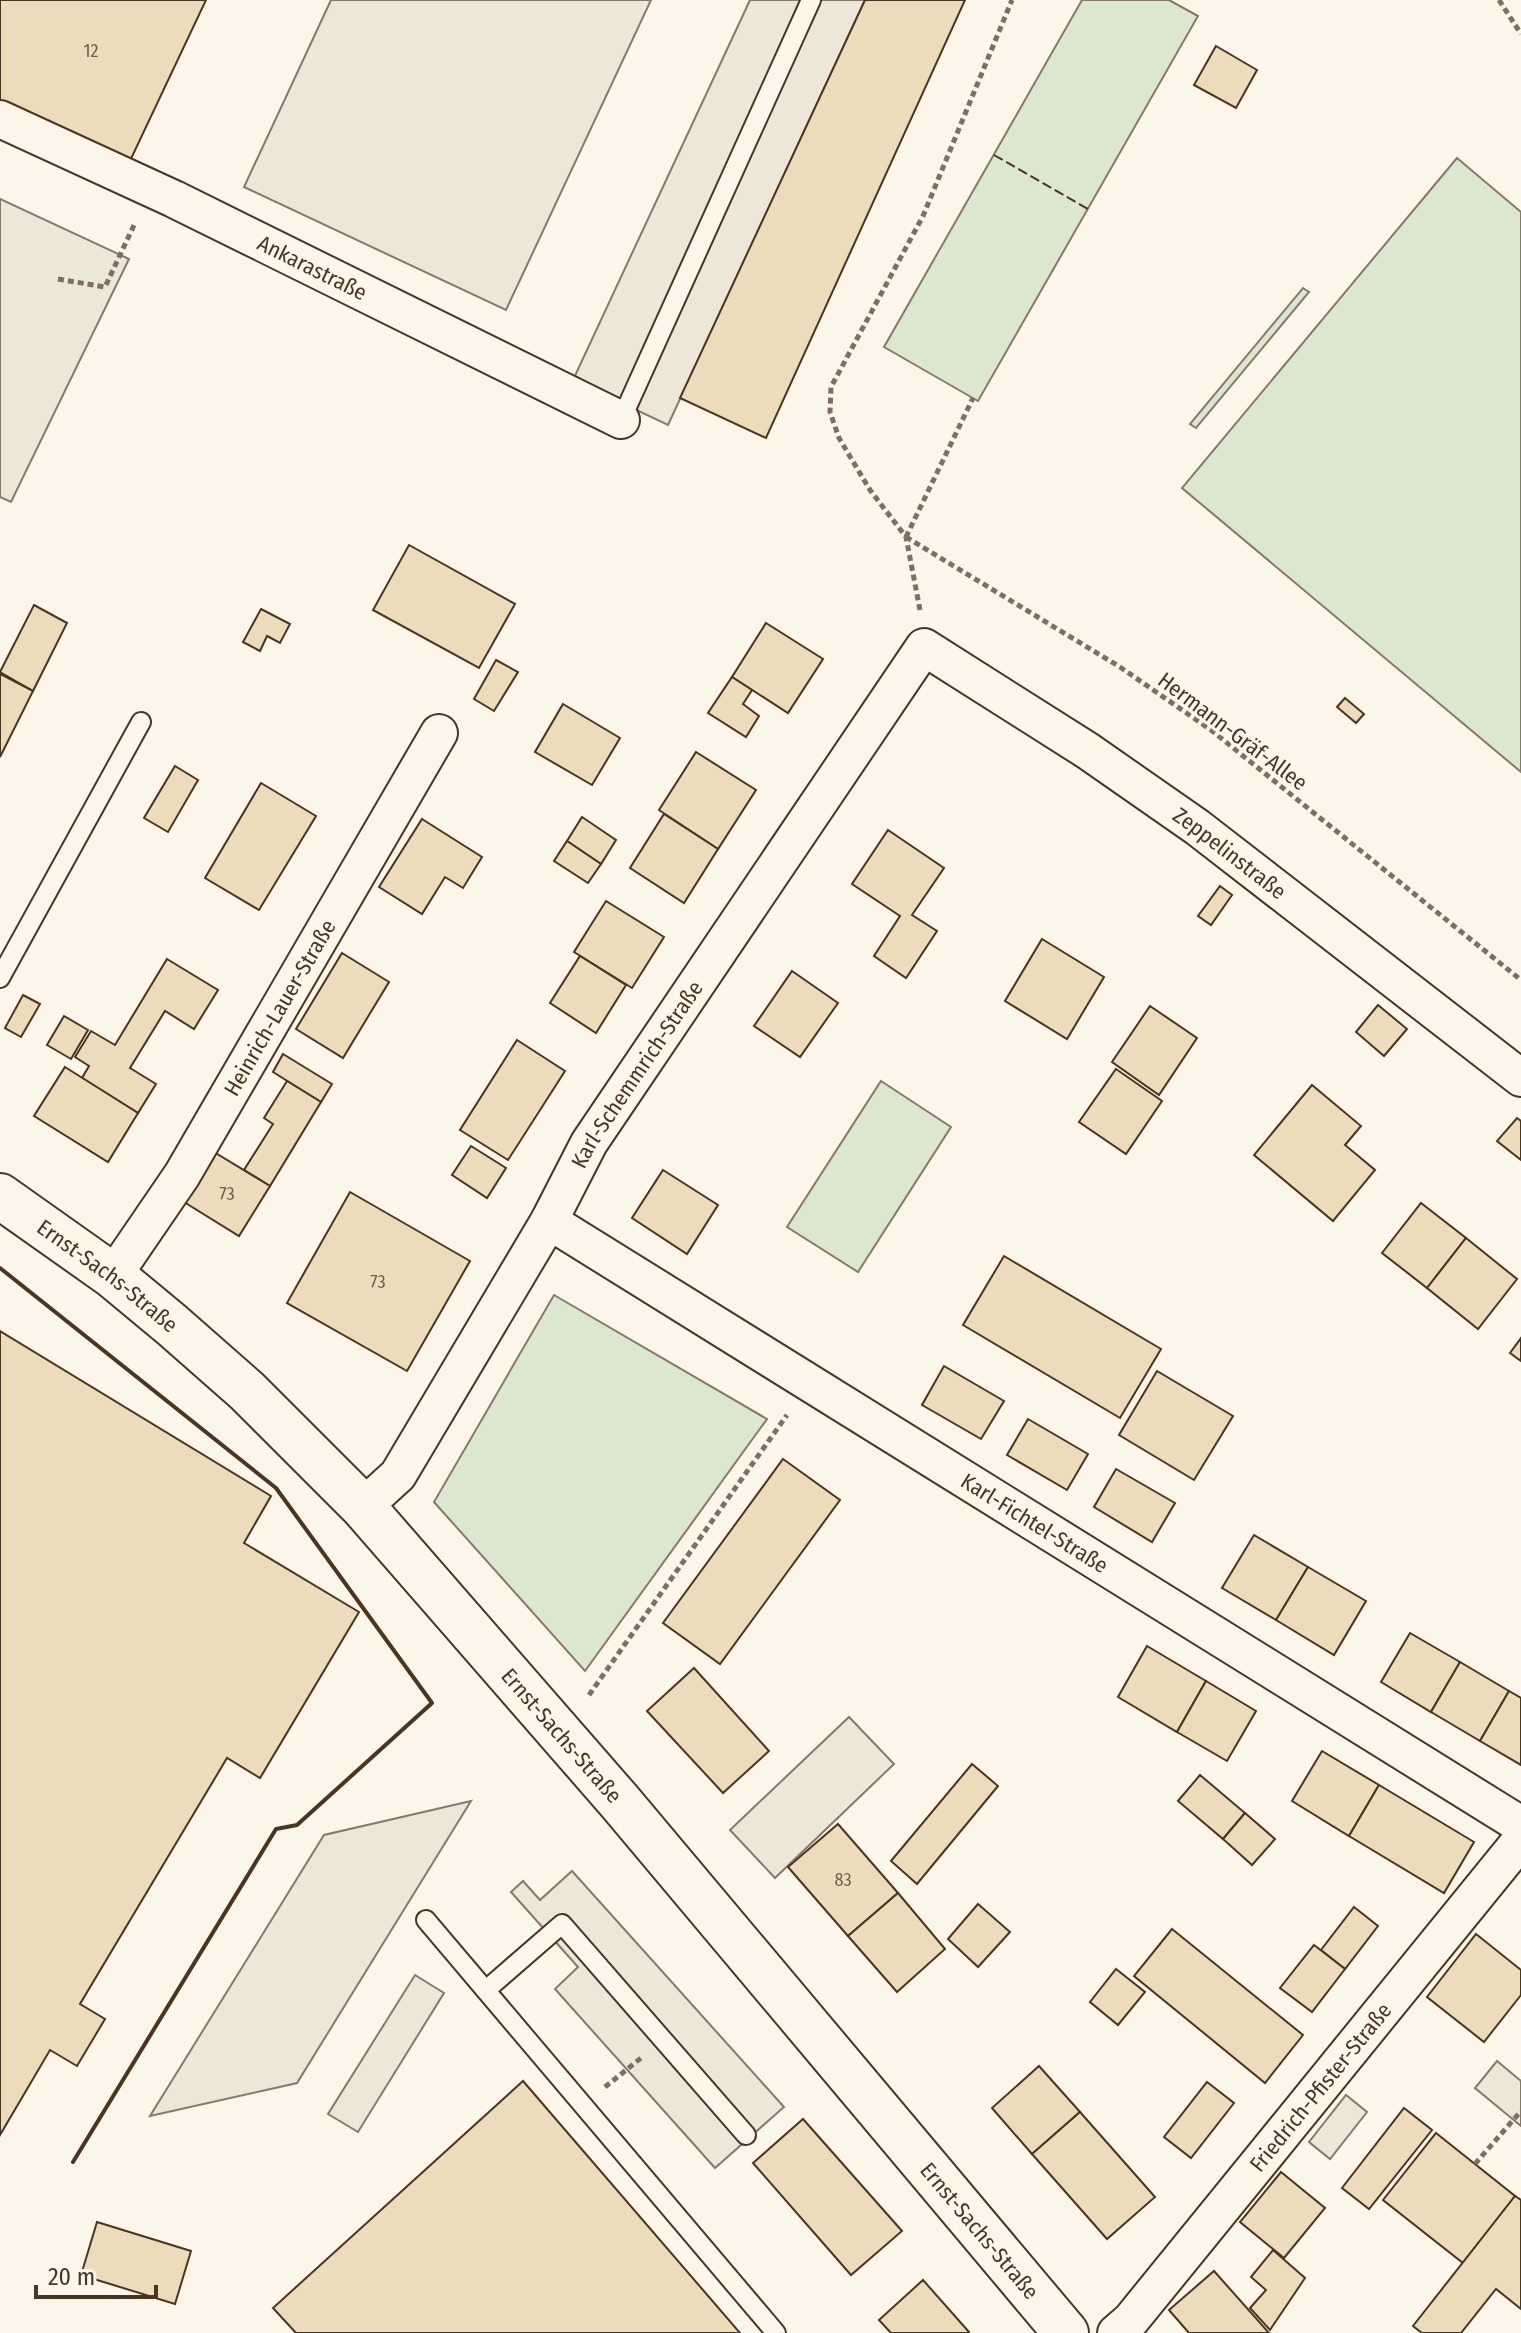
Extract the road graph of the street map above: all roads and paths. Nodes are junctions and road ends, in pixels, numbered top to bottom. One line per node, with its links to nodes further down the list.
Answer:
1 (811, 0): 9 (lane)
2 (1012, 0): 10 (path)
3 (1499, 0): 4 (path)
4 (1521, 34)
5 (0, 119): 9 (street, Ankarastraße)
6 (138, 216): 7 (path)
7 (58, 279)
8 (973, 398): 10 (path)
9 (621, 420)
10 (906, 537): 11 (path); 15 (path, Hermann-Gräf-Allee)
11 (924, 647): 16 (street, Zeppelinstraße); 18 (street, Karl-Schemmrich-Straße)
12 (141, 722): 14 (lane)
13 (439, 733): 19 (street, Heinrich-Lauer-Straße)
14 (0, 978)
15 (1521, 980)
16 (1521, 1078)
17 (0, 1196): 19 (main road, Ernst-Sachs-Straße)
18 (549, 1221): 20 (street, Karl-Fichtel-Straße); 21 (street, Karl-Schemmrich-Straße)
19 (113, 1276): 21 (main road, Ernst-Sachs-Straße)
20 (809, 1383): 22 (path); 23 (street, Karl-Fichtel-Straße)
21 (363, 1507): 33 (main road, Ernst-Sachs-Straße)
22 (589, 1695)
23 (1521, 1825)
24 (1521, 1840): 34 (street, Friedrich-Pfister-Straße)
25 (426, 1920): 26 (lane)
26 (486, 1990): 27 (lane); 28 (lane)
27 (663, 2040): 28 (path); 30 (lane)
28 (583, 2104): 32 (lane)
29 (1521, 2111): 31 (path)
30 (746, 2135)
31 (1475, 2164)
32 (776, 2333)
33 (1066, 2333)
34 (1116, 2333)

